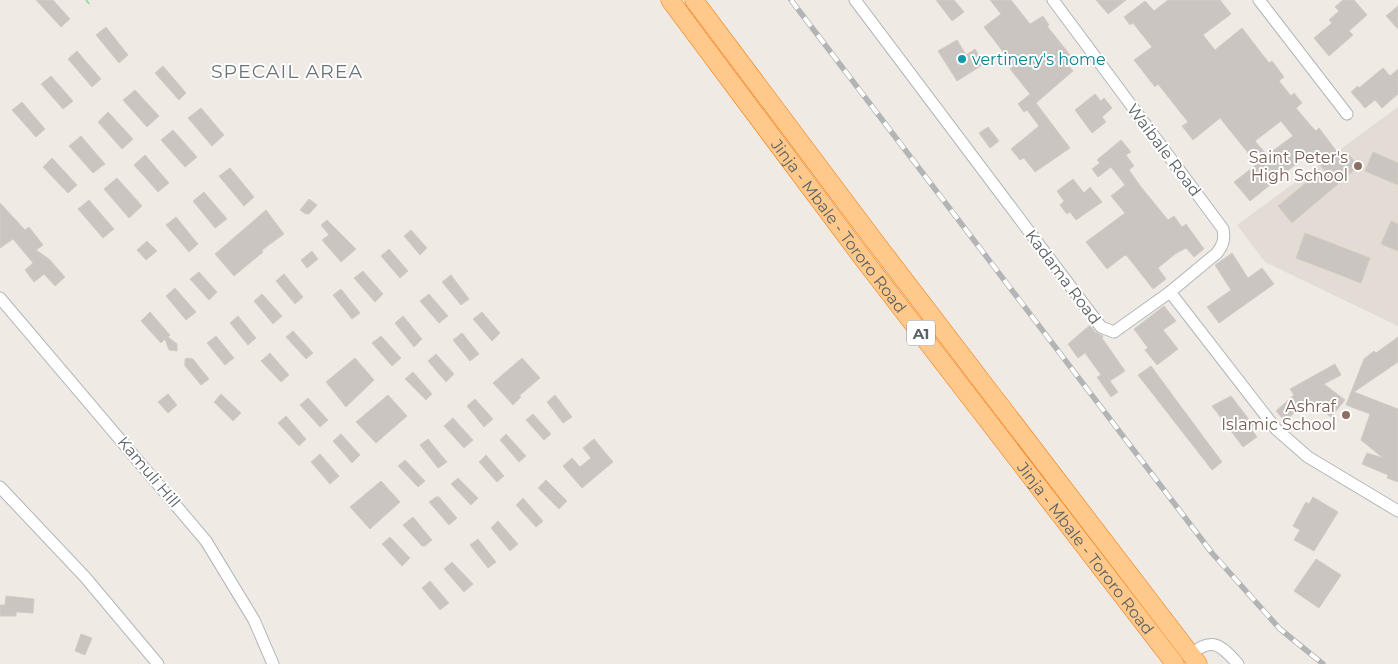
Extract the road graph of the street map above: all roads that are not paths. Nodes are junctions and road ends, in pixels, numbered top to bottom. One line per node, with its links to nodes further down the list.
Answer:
1 (670, 0): 14 (highway, Jinja - Mbale - Tororo Road / A1)
2 (694, 0): 11 (highway, Jinja - Mbale - Tororo Road / A1)
3 (855, 0): 7 (street, Kadama Road)
4 (1053, 0): 7 (street, Waibale Road)
5 (1259, 0): 6 (street)
6 (1347, 114)
7 (1170, 292): 10 (street)
8 (0, 298): 13 (street, Kamuli Hill)
9 (0, 487): 12 (street)
10 (1398, 511)
11 (1194, 659): 15 (street)
12 (158, 664)
13 (273, 664)
14 (1175, 664)
15 (1238, 664)

